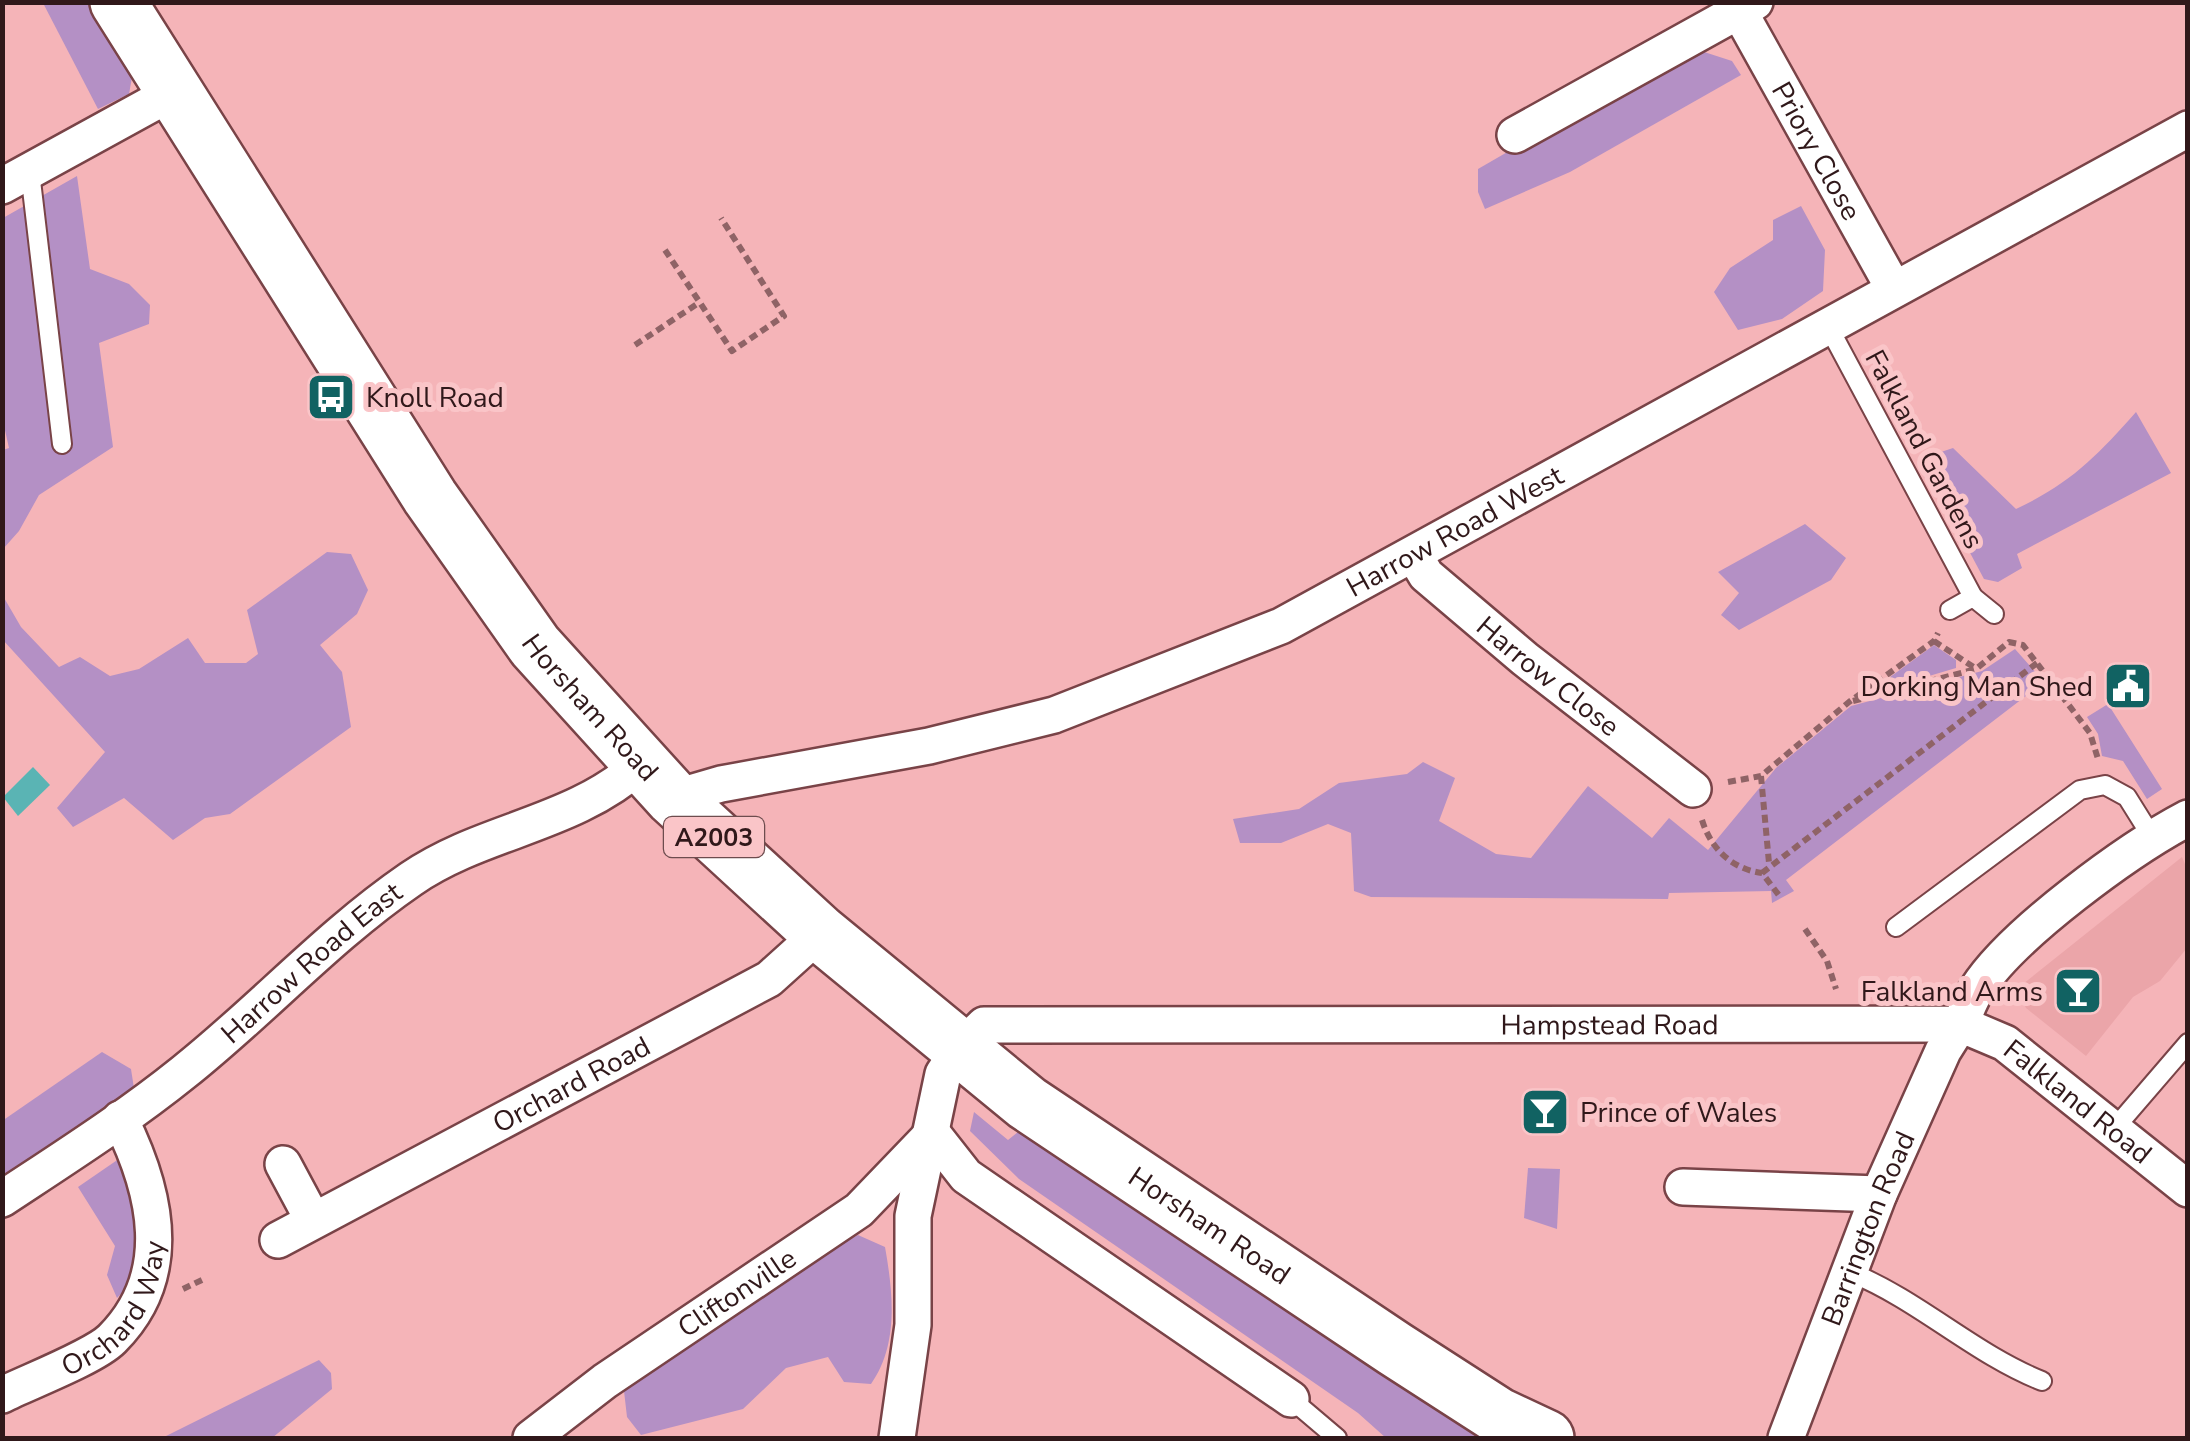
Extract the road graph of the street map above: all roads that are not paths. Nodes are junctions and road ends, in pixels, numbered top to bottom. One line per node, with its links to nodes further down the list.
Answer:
1 (118, 2): 3 (main road, Horsham Road / A2003)
2 (1747, 7): 5 (street, Priory Close); 7 (street, Priory Close)
3 (178, 90): 6 (street); 14 (main road, Horsham Road / A2003)
4 (2188, 129): 7 (street, Harrow Road West)
5 (1515, 135)
6 (16, 179): 9 (lane)
7 (1894, 289): 8 (street, Harrow Road West)
8 (1828, 326): 10 (street, Harrow Road West); 11 (lane, Falkland Gardens)
9 (62, 444)
10 (1414, 556): 14 (street, Harrow Road West); 15 (street, Harrow Close)
11 (1972, 597): 12 (lane); 13 (lane, Falkland Gardens)
12 (1950, 610)
13 (1994, 614)
14 (657, 781): 19 (main road, Horsham Road / A2003); 23 (street, Harrow Road East)
15 (1693, 790)
16 (2188, 818): 17 (street)
17 (2152, 837): 18 (lane); 20 (street)
18 (1896, 926)
19 (820, 933): 22 (main road, Horsham Road / A2003); 31 (street, Orchard Road)
20 (1960, 1024): 22 (street, Hampstead Road); 24 (street, Falkland Road); 29 (street, Barrington Road)
21 (2188, 1043): 24 (lane)
22 (958, 1051): 25 (street); 40 (main road, Horsham Road / A2003)
23 (120, 1119): 30 (street, Harrow Road East); 35 (street, Orchard Way)
24 (2114, 1129): 28 (street, Falkland Road)
25 (932, 1134): 36 (street); 37 (street, Cliftonville); 38 (street)
26 (283, 1164): 31 (street)
27 (1684, 1187): 29 (street)
28 (2188, 1190)
29 (1880, 1194): 33 (street, Barrington Road)
30 (2, 1198)
31 (313, 1220): 32 (street, Orchard Road)
32 (278, 1240)
33 (1852, 1273): 34 (lane); 41 (street, Barrington Road)
34 (2042, 1381)
35 (2, 1395)
36 (1290, 1399): 39 (lane)
37 (532, 1438)
38 (897, 1438)
39 (1338, 1438)
40 (1546, 1438)
41 (1786, 1438)

